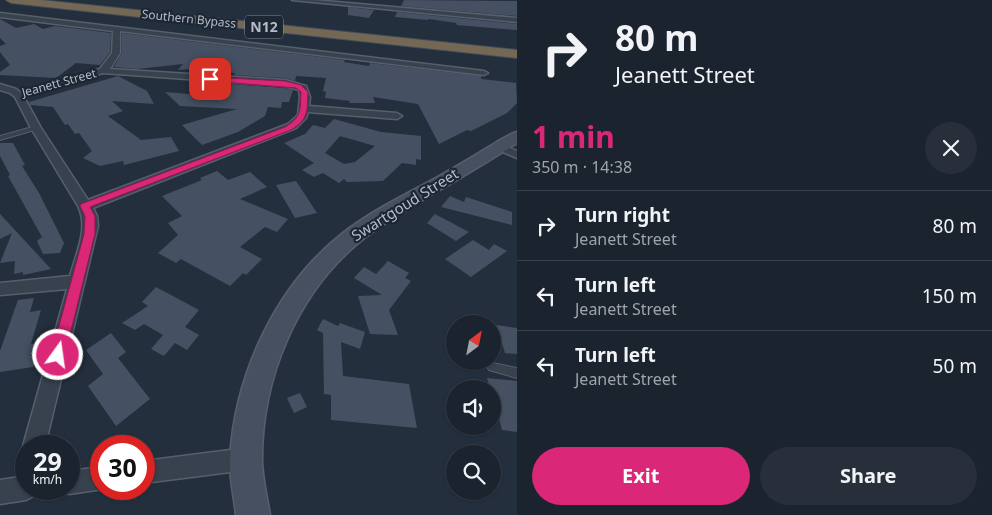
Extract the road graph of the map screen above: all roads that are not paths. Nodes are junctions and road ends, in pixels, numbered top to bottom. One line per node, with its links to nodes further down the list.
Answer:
1 (11, 0): 12 (highway, Southern Bypass / N12)
2 (87, 0): 11 (highway, Southern Bypass / N12)
3 (294, 0): 5 (street)
4 (349, 0): 5 (street)
5 (342, 4): 7 (street)
6 (448, 7): 7 (street)
7 (443, 13): 9 (street)
8 (0, 15): 10 (street)
9 (517, 20)
10 (116, 30): 13 (street); 14 (street)
11 (517, 44)
12 (517, 54)
13 (103, 71): 16 (street, Jeanett Street); 17 (street, Jeanett Street)
14 (484, 73)
15 (0, 88): 16 (street, Jeanett Street)
16 (19, 96): 19 (street)
17 (305, 109): 18 (street); 22 (street)
18 (396, 116)
19 (36, 128): 20 (lane); 22 (street)
20 (0, 138)
21 (511, 146): 28 (street, Swartgoud Street)
22 (85, 206): 23 (street)
23 (76, 282): 24 (street); 27 (street)
24 (0, 289)
25 (501, 369): 26 (lane)
26 (517, 373)
27 (37, 435)
28 (246, 459): 29 (street); 32 (street, Swartgoud Street)
29 (155, 471)
30 (15, 488): 31 (street)
31 (0, 492)
32 (253, 515)

